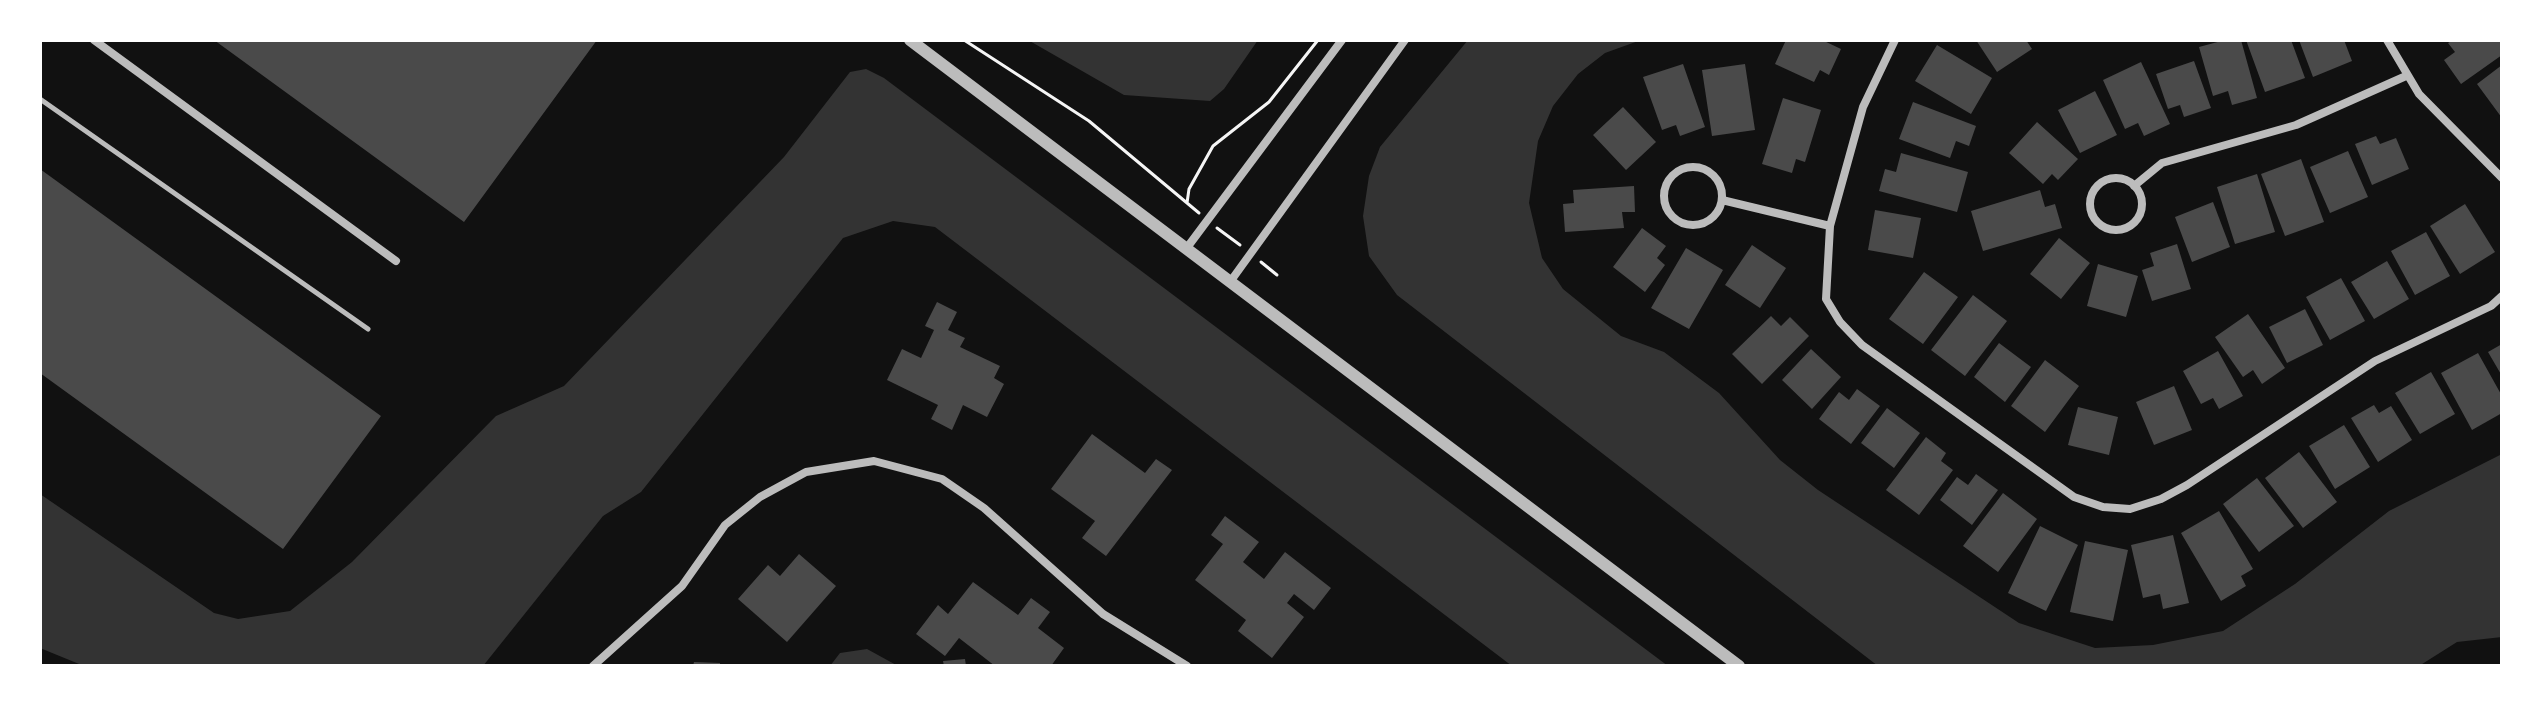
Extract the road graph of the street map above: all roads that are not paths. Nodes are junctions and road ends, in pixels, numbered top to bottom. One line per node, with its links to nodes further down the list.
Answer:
1 (94, 40): 14 (street)
2 (910, 40): 13 (street)
3 (1342, 40): 13 (street)
4 (1405, 40): 15 (street)
5 (1895, 40): 12 (street)
6 (2387, 40): 7 (street)
7 (2406, 76): 9 (street); 10 (street)
8 (40, 99): 17 (lane)
9 (2502, 178)
10 (2134, 186): 10 (street)
11 (1722, 200): 11 (street); 12 (street)
12 (1830, 226): 16 (street)
13 (1186, 249): 15 (street)
14 (396, 261)
15 (1230, 282): 20 (street)
16 (2502, 296)
17 (368, 329)
18 (593, 666): 19 (street)
19 (1187, 666)
20 (1739, 666)

